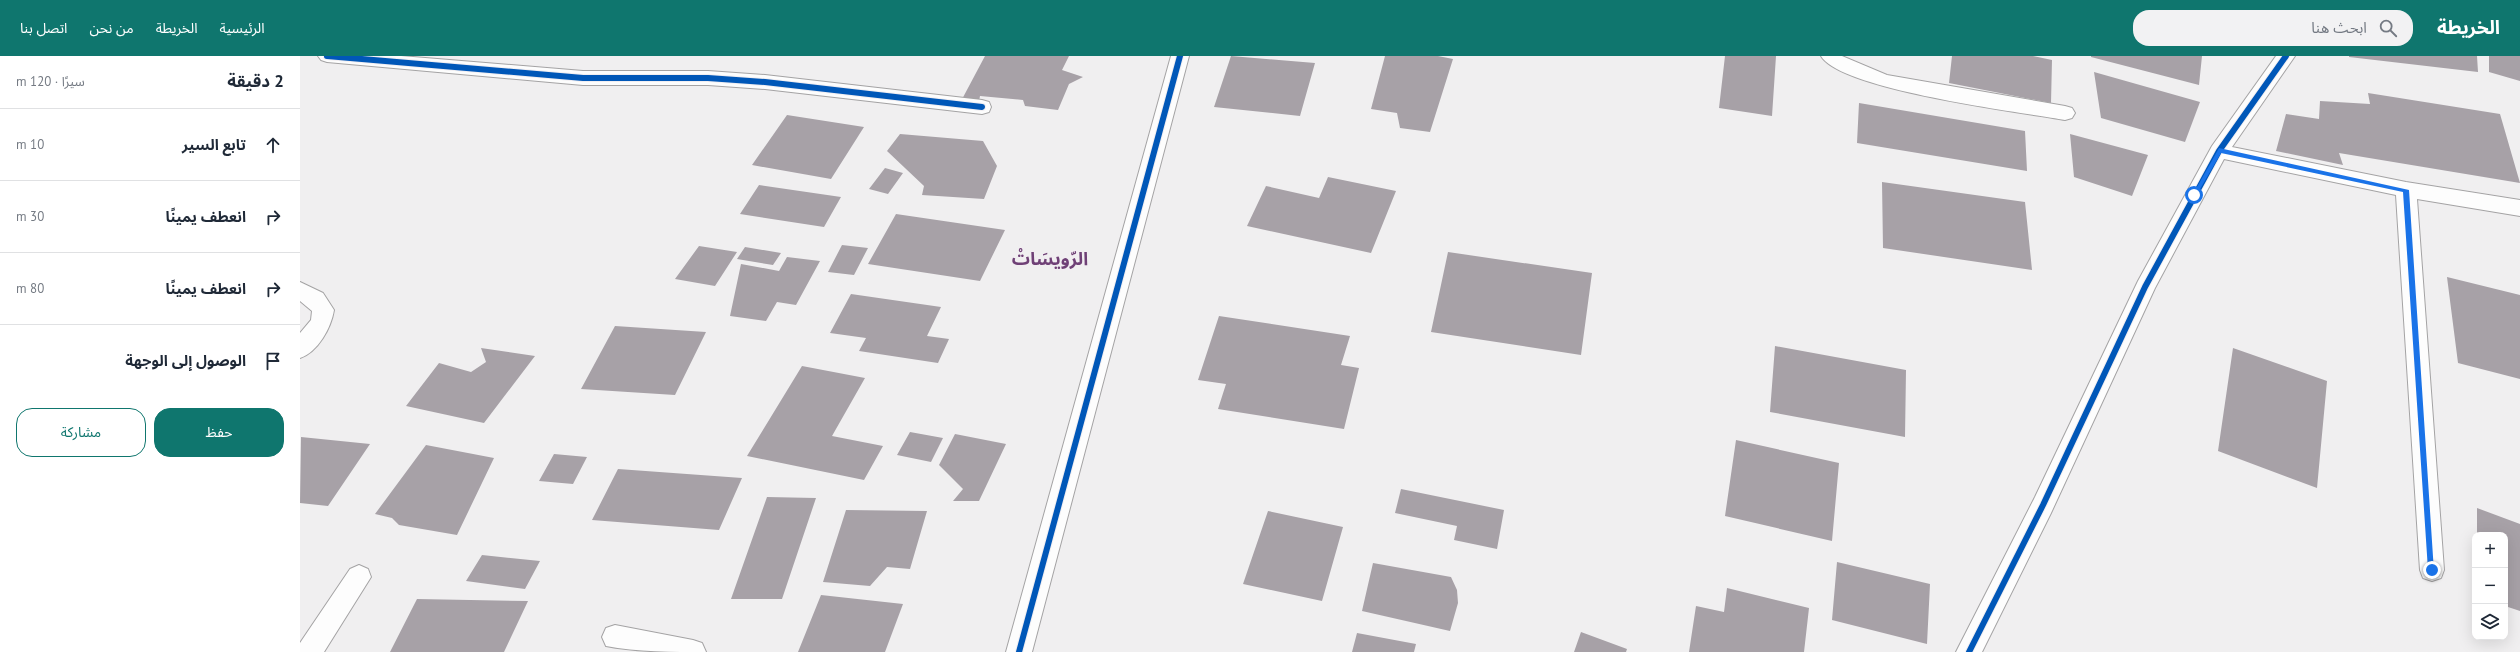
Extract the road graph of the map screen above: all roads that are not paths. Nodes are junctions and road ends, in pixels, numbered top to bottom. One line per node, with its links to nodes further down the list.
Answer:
1 (327, 56): 5 (street)
2 (1180, 56): 17 (street)
3 (1830, 56): 6 (street)
4 (2286, 56): 7 (street)
5 (982, 107)
6 (2065, 113)
7 (2219, 151): 8 (street); 18 (street)
8 (2406, 190): 9 (street); 12 (street)
9 (2520, 208)
10 (300, 290): 11 (street)
11 (300, 349)
12 (2432, 570)
13 (359, 577): 15 (street)
14 (615, 637): 16 (street)
15 (309, 652)
16 (693, 652)
17 (1019, 652)
18 (1969, 652)

